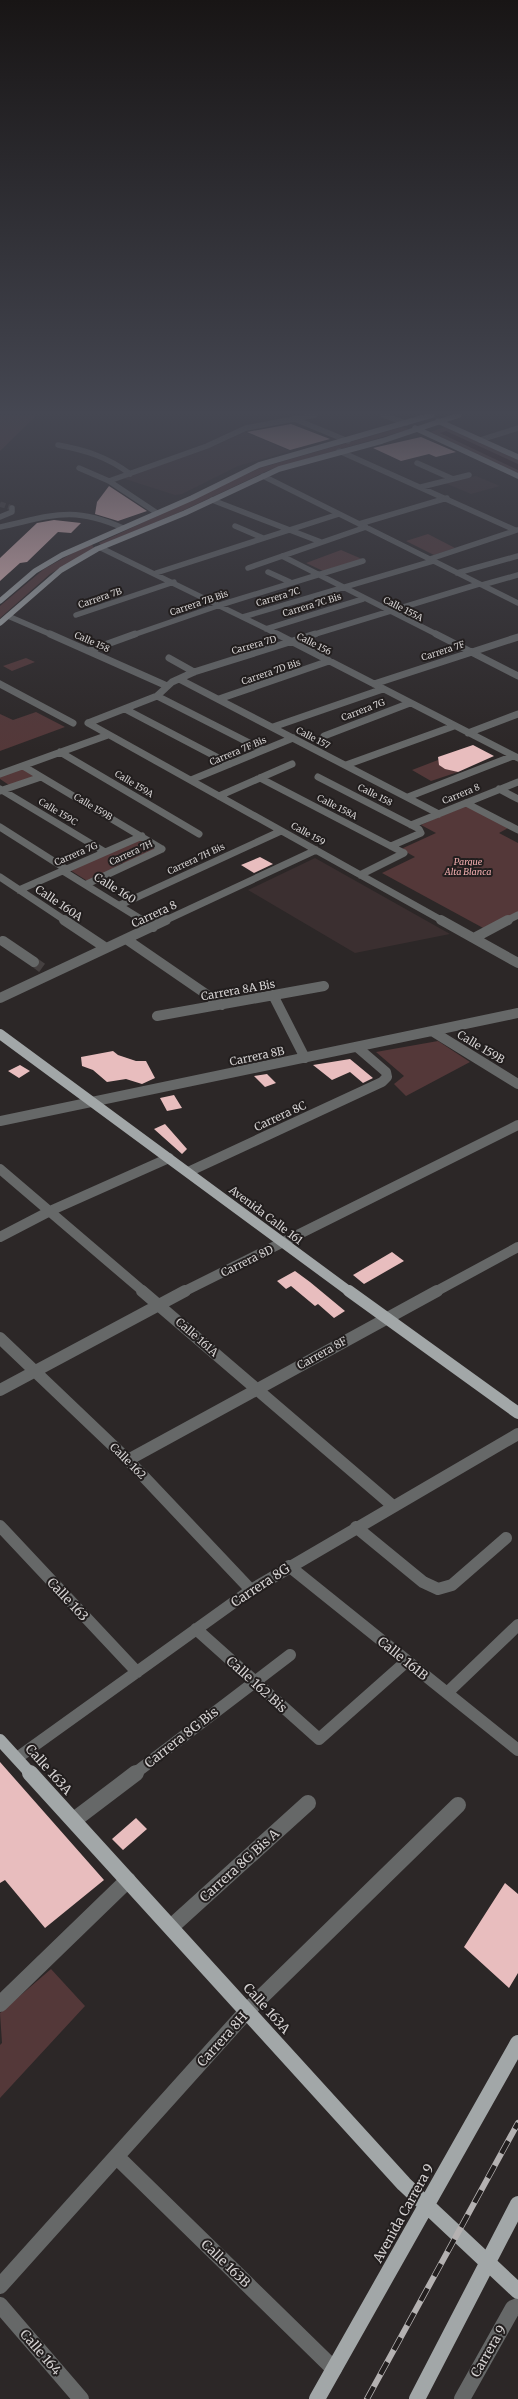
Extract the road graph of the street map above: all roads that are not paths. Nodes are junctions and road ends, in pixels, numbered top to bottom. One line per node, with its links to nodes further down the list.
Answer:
1 (120, 527): 7 (street)
2 (150, 527): 13 (main road)
3 (237, 527): 11 (street)
4 (280, 527): 8 (street)
5 (298, 527): 8 (street)
6 (366, 527): 12 (street); 16 (street)
7 (123, 528): 10 (main road)
8 (288, 530): 11 (street); 12 (street)
9 (517, 530): 16 (street, Carrera 7C)
10 (114, 532): 13 (main road); 29 (main road)
11 (264, 538): 20 (street)
12 (322, 542): 14 (street)
13 (101, 548): 20 (street, Calle 156); 34 (main road)
14 (282, 556): 18 (street); 22 (street, Calle 155A)
15 (518, 556): 21 (street)
16 (432, 560): 21 (street); 27 (street, Carrera 7C)
17 (363, 561): 22 (street, Carrera 7B Bis)
18 (248, 568)
19 (268, 572): 25 (street)
20 (156, 573): 24 (street, Calle 156)
21 (457, 573): 26 (street)
22 (318, 574): 25 (street, Carrera 7B Bis); 27 (street, Calle 155A)
23 (518, 575): 26 (street, Carrera 7D)
24 (174, 582): 31 (street, Calle 156); 33 (street, Carrera 7B)
25 (290, 582): 31 (street, Carrera 7B Bis)
26 (480, 584): 30 (street); 32 (street, Carrera 7D)
27 (342, 587): 28 (street, Calle 155A); 35 (street, Carrera 7C)
28 (363, 599): 32 (street, Calle 155A); 37 (street, Carrera 7C Bis)
29 (0, 601)
30 (518, 603)
31 (220, 605): 35 (street, Calle 156); 40 (street, Carrera 7B Bis)
32 (390, 612): 39 (street, Carrera 7D); 41 (street, Calle 155A)
33 (76, 615)
34 (8, 616): 36 (main road); 40 (street, Calle 158)
35 (244, 617): 37 (street, Calle 156)
36 (0, 623)
37 (266, 629): 39 (street, Calle 156)
38 (518, 637): 41 (street, Carrera 7F)
39 (292, 642): 43 (street, Calle 156); 44 (street, Carrera 7D)
40 (88, 651): 49 (street, Calle 158)
41 (471, 653): 45 (street, Calle 155A); 48 (street, Carrera 7F)
42 (169, 658): 44 (street)
43 (329, 661): 48 (street, Calle 156); 52 (street, Carrera 7D Bis)
44 (194, 672): 46 (street, Carrera 7D)
45 (517, 675)
46 (179, 678): 49 (street, Carrera 7D); 52 (street, Calle 157)
47 (0, 684): 56 (street)
48 (374, 684): 50 (street, Calle 156)
49 (167, 686): 51 (street, Carrera 7D)
50 (383, 689): 53 (street, Calle 156); 59 (street)
51 (157, 696): 54 (street, Carrera 7D); 64 (street)
52 (219, 700): 59 (street, Calle 157)
53 (410, 703): 58 (street, Calle 156); 62 (street, Carrera 7G)
54 (125, 709): 57 (street, Carrera 7D); 67 (street)
55 (518, 714): 60 (street)
56 (73, 722)
57 (88, 723): 61 (street, Calle 159)
58 (454, 726): 60 (street, Calle 156); 69 (street)
59 (273, 728): 63 (street, Calle 157)
60 (468, 733): 66 (street, Calle 156)
61 (108, 735): 65 (street); 75 (street, Calle 159)
62 (324, 736)
63 (293, 738): 64 (street, Carrera 7F Bis); 69 (street, Calle 157)
64 (263, 750): 67 (street, Carrera 7F Bis)
65 (60, 752): 70 (street); 88 (street, Calle 159A)
66 (515, 757): 80 (street)
67 (230, 764): 75 (street, Carrera 7F Bis)
68 (292, 764): 74 (street)
69 (346, 765): 80 (street, Calle 157)
70 (23, 766): 71 (street); 72 (street, Calle 159B)
71 (0, 774)
72 (41, 777): 78 (street); 89 (street, Calle 159B)
73 (318, 777): 84 (street, Calle 158)
74 (260, 778): 79 (street); 90 (street, Calle 158A)
75 (191, 780): 79 (street, Calle 159)
76 (518, 782): 77 (street, Carrera 8)
77 (499, 789): 81 (street); 82 (street, Carrera 8)
78 (1, 790): 93 (street, Calle 159C)
79 (219, 796): 87 (street, Calle 159)
80 (408, 797): 83 (street, Calle 157)
81 (518, 799)
82 (466, 803): 83 (street, Carrera 8); 86 (street)
83 (439, 814): 84 (street, Carrera 8)
84 (411, 825): 90 (street, Calle 158)
85 (0, 827): 94 (street, Calle 160)
86 (518, 830)
87 (281, 831): 92 (street, Calle 159); 99 (street, Carrera 7H Bis)
88 (198, 834)
89 (142, 836): 91 (street, Calle 159B); 93 (street, Carrera 7G)
90 (391, 846): 95 (street, Calle 158A)
91 (162, 849): 97 (street, Carrera 7H)
92 (316, 850): 95 (street, Calle 159); 101 (street, Carrera 8)
93 (105, 852): 94 (street, Carrera 7G)
94 (65, 870): 97 (street, Calle 160); 98 (street, Carrera 7G)
95 (360, 875): 102 (street, Calle 159)
96 (0, 877): 98 (street, Calle 160A)
97 (86, 884): 99 (street, Calle 160)
98 (20, 890): 105 (street, Calle 160A)
99 (120, 905): 101 (street, Calle 160)
100 (518, 916): 102 (street)
101 (153, 927): 103 (street, Carrera 8)
102 (474, 938): 107 (street, Calle 159)
103 (126, 939): 105 (street, Carrera 8); 111 (street)
104 (3, 941): 106 (street)
105 (106, 948): 110 (street, Carrera 8)
106 (34, 962)
107 (518, 963)
108 (324, 986): 109 (street, Carrera 8A Bis)
109 (273, 995): 111 (street, Carrera 8A Bis); 117 (street)
110 (0, 998)
111 (222, 1005): 113 (street, Carrera 8A Bis)
112 (518, 1013): 114 (street, Carrera 8B)
113 (157, 1016)
114 (432, 1031): 116 (street, Carrera 8B); 118 (street, Calle 159B)
115 (0, 1034): 119 (main road, Avenida Calle 161)
116 (357, 1047): 117 (street, Carrera 8B); 124 (street, Carrera 8C)
117 (305, 1058): 119 (street, Carrera 8B)
118 (518, 1084)
119 (92, 1101): 120 (street, Carrera 8B); 122 (main road, Avenida Calle 161)
120 (0, 1121)
121 (518, 1125): 127 (street, Carrera 8D)
122 (169, 1158): 124 (main road, Avenida Calle 161); 125 (street)
123 (0, 1169): 125 (street, Calle 161A)
124 (188, 1172): 127 (main road, Avenida Calle 161)
125 (50, 1211): 126 (street); 129 (street, Calle 161A)
126 (0, 1237)
127 (283, 1243): 129 (street, Carrera 8D); 130 (main road, Avenida Calle 161)
128 (518, 1247): 130 (street, Carrera 8F)
129 (160, 1304): 132 (street, Carrera 8D); 133 (street, Calle 161A)
130 (385, 1318): 133 (street, Carrera 8F); 135 (main road, Avenida Calle 161)
131 (0, 1338): 132 (street, Calle 162)
132 (35, 1370): 134 (street, Carrera 8D); 137 (street, Calle 162)
133 (258, 1389): 137 (street, Carrera 8F); 138 (street, Calle 161A)
134 (0, 1390)
135 (518, 1413)
136 (518, 1434): 138 (street, Carrera 8G)
137 (128, 1460): 143 (street, Calle 162)
138 (393, 1506): 140 (street, Carrera 8G)
139 (0, 1526): 148 (street, Calle 163)
140 (356, 1527): 141 (street); 142 (street, Carrera 8G)
141 (506, 1538)
142 (289, 1566): 143 (street, Carrera 8G); 147 (street, Calle 161B)
143 (251, 1590): 145 (street, Carrera 8G)
144 (518, 1625): 150 (street)
145 (196, 1629): 148 (street, Carrera 8G); 149 (street, Calle 162 Bis)
146 (290, 1655): 149 (street, Carrera 8G Bis)
147 (407, 1661): 149 (street, Calle 162 Bis); 150 (street, Calle 161B)
148 (137, 1672): 153 (street, Carrera 8G)
149 (254, 1681): 156 (street, Carrera 8G Bis)
150 (447, 1693): 152 (street, Calle 161B)
151 (0, 1740): 153 (main road, Calle 163A)
152 (518, 1750)
153 (17, 1758): 156 (main road, Calle 163A)
154 (308, 1803): 158 (street, Carrera 8G Bis A)
155 (458, 1805): 160 (street, Carrera 8H)
156 (74, 1820): 157 (main road, Calle 163A)
157 (128, 1880): 158 (main road, Calle 163A); 159 (street)
158 (171, 1927): 160 (main road, Calle 163A)
159 (0, 2004)
160 (247, 2011): 162 (street, Carrera 8H); 164 (main road, Calle 163A)
161 (518, 2043): 164 (main road, Avenida Carrera 9)
162 (117, 2157): 166 (street, Carrera 8H); 170 (street, Calle 163B)
163 (518, 2204): 165 (main road)
164 (426, 2206): 165 (main road, Calle 163A); 170 (main road, Avenida Carrera 9)
165 (488, 2261): 167 (main road, Calle 163A); 173 (main road)
166 (0, 2286)
167 (518, 2291)
168 (0, 2305): 171 (street, Calle 164)
169 (518, 2306): 174 (street, Carrera 9)
170 (334, 2369): 172 (main road, Avenida Carrera 9)
171 (81, 2399)
172 (317, 2399)
173 (417, 2399)
174 (462, 2399)

